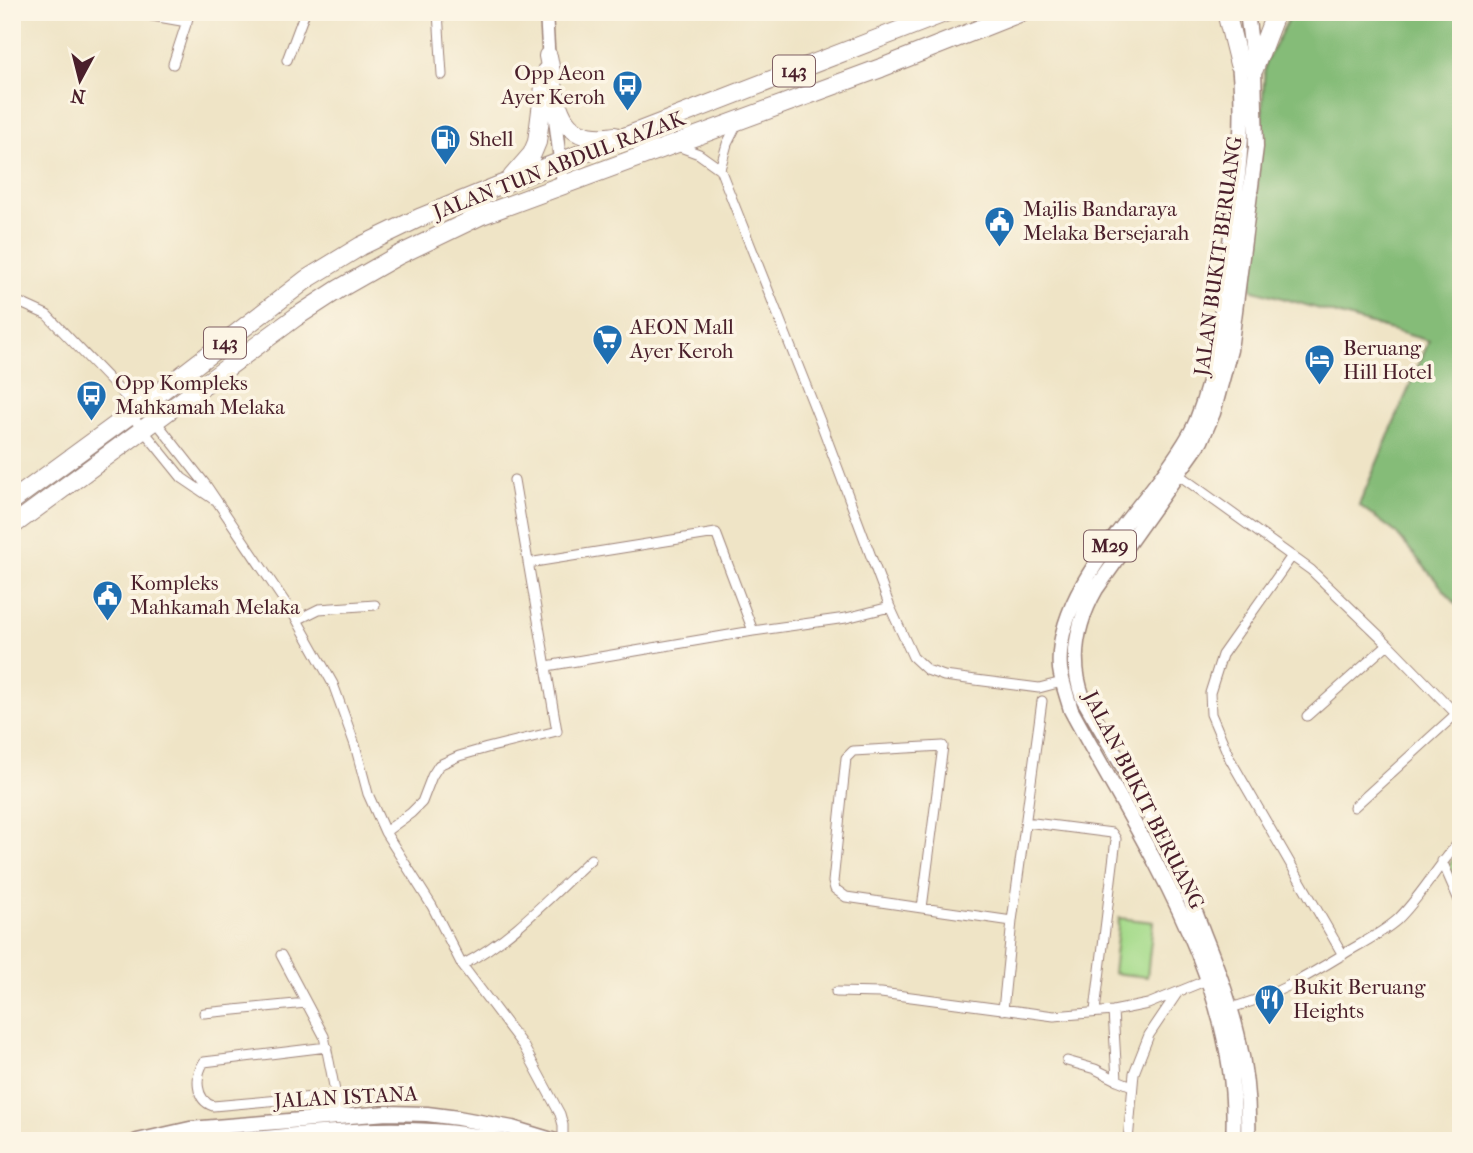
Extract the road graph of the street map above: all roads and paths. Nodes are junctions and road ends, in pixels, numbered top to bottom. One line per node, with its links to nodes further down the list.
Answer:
1 (130, 12): 10 (street)
2 (304, 12): 12 (street)
3 (438, 12): 15 (street)
4 (546, 12): 11 (street)
5 (947, 12): 17 (highway, JALAN TUN ABDUL RAZAK / 143)
6 (1022, 12): 16 (highway, JALAN TUN ABDUL RAZAK / 143)
7 (1229, 12): 14 (highway)
8 (1247, 12): 14 (main road, JALAN BUKIT BERUANG / M29)
9 (1276, 12): 14 (highway)
10 (188, 17): 13 (street)
11 (548, 56): 17 (highway); 19 (street); 21 (highway)
12 (287, 60)
13 (173, 64)
14 (1247, 66): 25 (main road, JALAN BUKIT BERUANG / M29); 38 (main road, JALAN BUKIT BERUANG / M29)
15 (442, 75)
16 (739, 120): 18 (highway, JALAN TUN ABDUL RAZAK / 143); 20 (street)
17 (642, 131): 19 (highway, JALAN TUN ABDUL RAZAK / 143)
18 (674, 144): 20 (street); 22 (highway, JALAN TUN ABDUL RAZAK / 143)
19 (559, 162): 21 (highway, JALAN TUN ABDUL RAZAK / 143); 22 (street)
20 (720, 169): 33 (street)
21 (507, 183): 24 (highway, JALAN TUN ABDUL RAZAK / 143)
22 (563, 184): 24 (highway, JALAN TUN ABDUL RAZAK / 143)
23 (12, 302): 24 (street)
24 (140, 414): 27 (highway, JALAN TUN ABDUL RAZAK / 143); 28 (street); 28 (street); 29 (highway, JALAN TUN ABDUL RAZAK / 143)
25 (1179, 475): 30 (street); 54 (main road, JALAN BUKIT BERUANG / M29)
26 (514, 480): 31 (street)
27 (12, 501)
28 (218, 502): 34 (street)
29 (12, 526)
30 (1292, 556): 36 (street); 52 (street)
31 (528, 563): 35 (street); 37 (street)
32 (374, 605): 34 (street)
33 (890, 607): 35 (street); 38 (street)
34 (297, 620): 44 (street)
35 (752, 631): 37 (street)
36 (1388, 644): 40 (street); 41 (street)
37 (547, 666): 44 (street)
38 (1062, 682): 54 (main road, JALAN BUKIT BERUANG / M29)
39 (1042, 701): 43 (street)
40 (1307, 716)
41 (1458, 717): 42 (street)
42 (1354, 807)
43 (1026, 822): 50 (street); 61 (street)
44 (385, 832): 53 (street)
45 (1461, 840): 47 (street)
46 (591, 859): 53 (street)
47 (1442, 861): 48 (street); 52 (street)
48 (1461, 905)
49 (922, 908): 49 (street); 50 (street)
50 (1012, 921): 59 (street)
51 (281, 954): 57 (street)
52 (1343, 955): 58 (street)
53 (461, 965): 74 (street)
54 (1214, 977): 56 (street); 58 (main road, JALAN BUKIT BERUANG / M29)
55 (836, 992): 59 (street)
56 (1178, 992): 60 (street); 66 (street)
57 (306, 1003): 62 (street); 63 (street)
58 (1225, 1009): 76 (main road, JALAN BUKIT BERUANG / M29); 77 (main road, JALAN BUKIT BERUANG / M29)
59 (1003, 1010): 61 (street)
60 (1112, 1011): 61 (street); 65 (street)
61 (1095, 1012)
62 (204, 1013)
63 (327, 1048): 67 (street); 67 (street)
64 (1067, 1061): 65 (street)
65 (1117, 1080): 66 (street)
66 (1132, 1086): 75 (street)
67 (336, 1095): 68 (street)
68 (340, 1116): 69 (main road, JALAN ISTANA); 73 (main road, JALAN ISTANA)
69 (192, 1135): 70 (main road, JALAN ISTANA)
70 (137, 1141)
71 (233, 1141): 72 (main road, JALAN ISTANA)
72 (504, 1141)
73 (555, 1141)
74 (563, 1141)
75 (1128, 1141)
76 (1233, 1141)
77 (1248, 1141)

